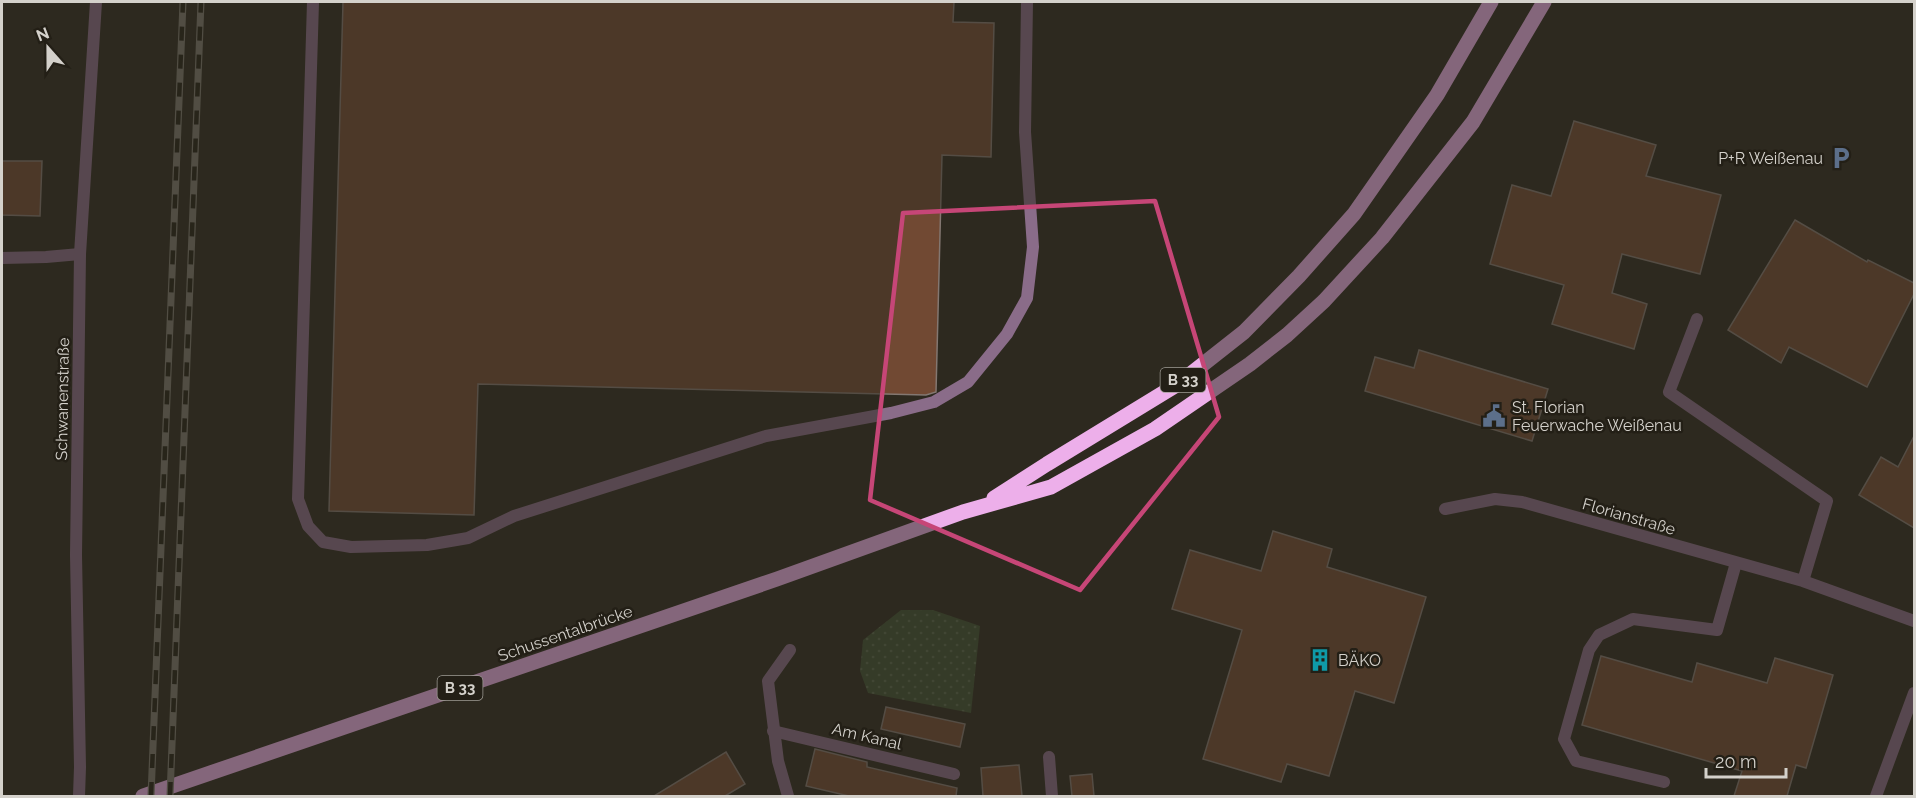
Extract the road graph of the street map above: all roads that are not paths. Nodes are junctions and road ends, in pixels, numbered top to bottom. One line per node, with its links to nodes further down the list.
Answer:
1 (96, 2): 6 (street, Schwanenstraße)
2 (313, 2): 3 (street)
3 (1027, 2)
4 (1491, 2): 9 (main road, B 33)
5 (1544, 2): 9 (main road, B 33)
6 (80, 254): 7 (street); 20 (street, Schwanenstraße)
7 (2, 258)
8 (1697, 319): 12 (street)
9 (982, 506): 21 (main road, Schussentalbrücke / B 33)
10 (1445, 509): 11 (street, Florianstraße)
11 (1736, 563): 12 (street, Florianstraße); 19 (street)
12 (1803, 581): 13 (street, Florianstraße)
13 (1914, 621)
14 (790, 650): 16 (street)
15 (1914, 693): 24 (street)
16 (773, 731): 18 (street, Am Kanal); 22 (street)
17 (1049, 757): 23 (street)
18 (954, 774)
19 (1664, 782)
20 (79, 796)
21 (143, 796)
22 (788, 796)
23 (1052, 796)
24 (1876, 796)

